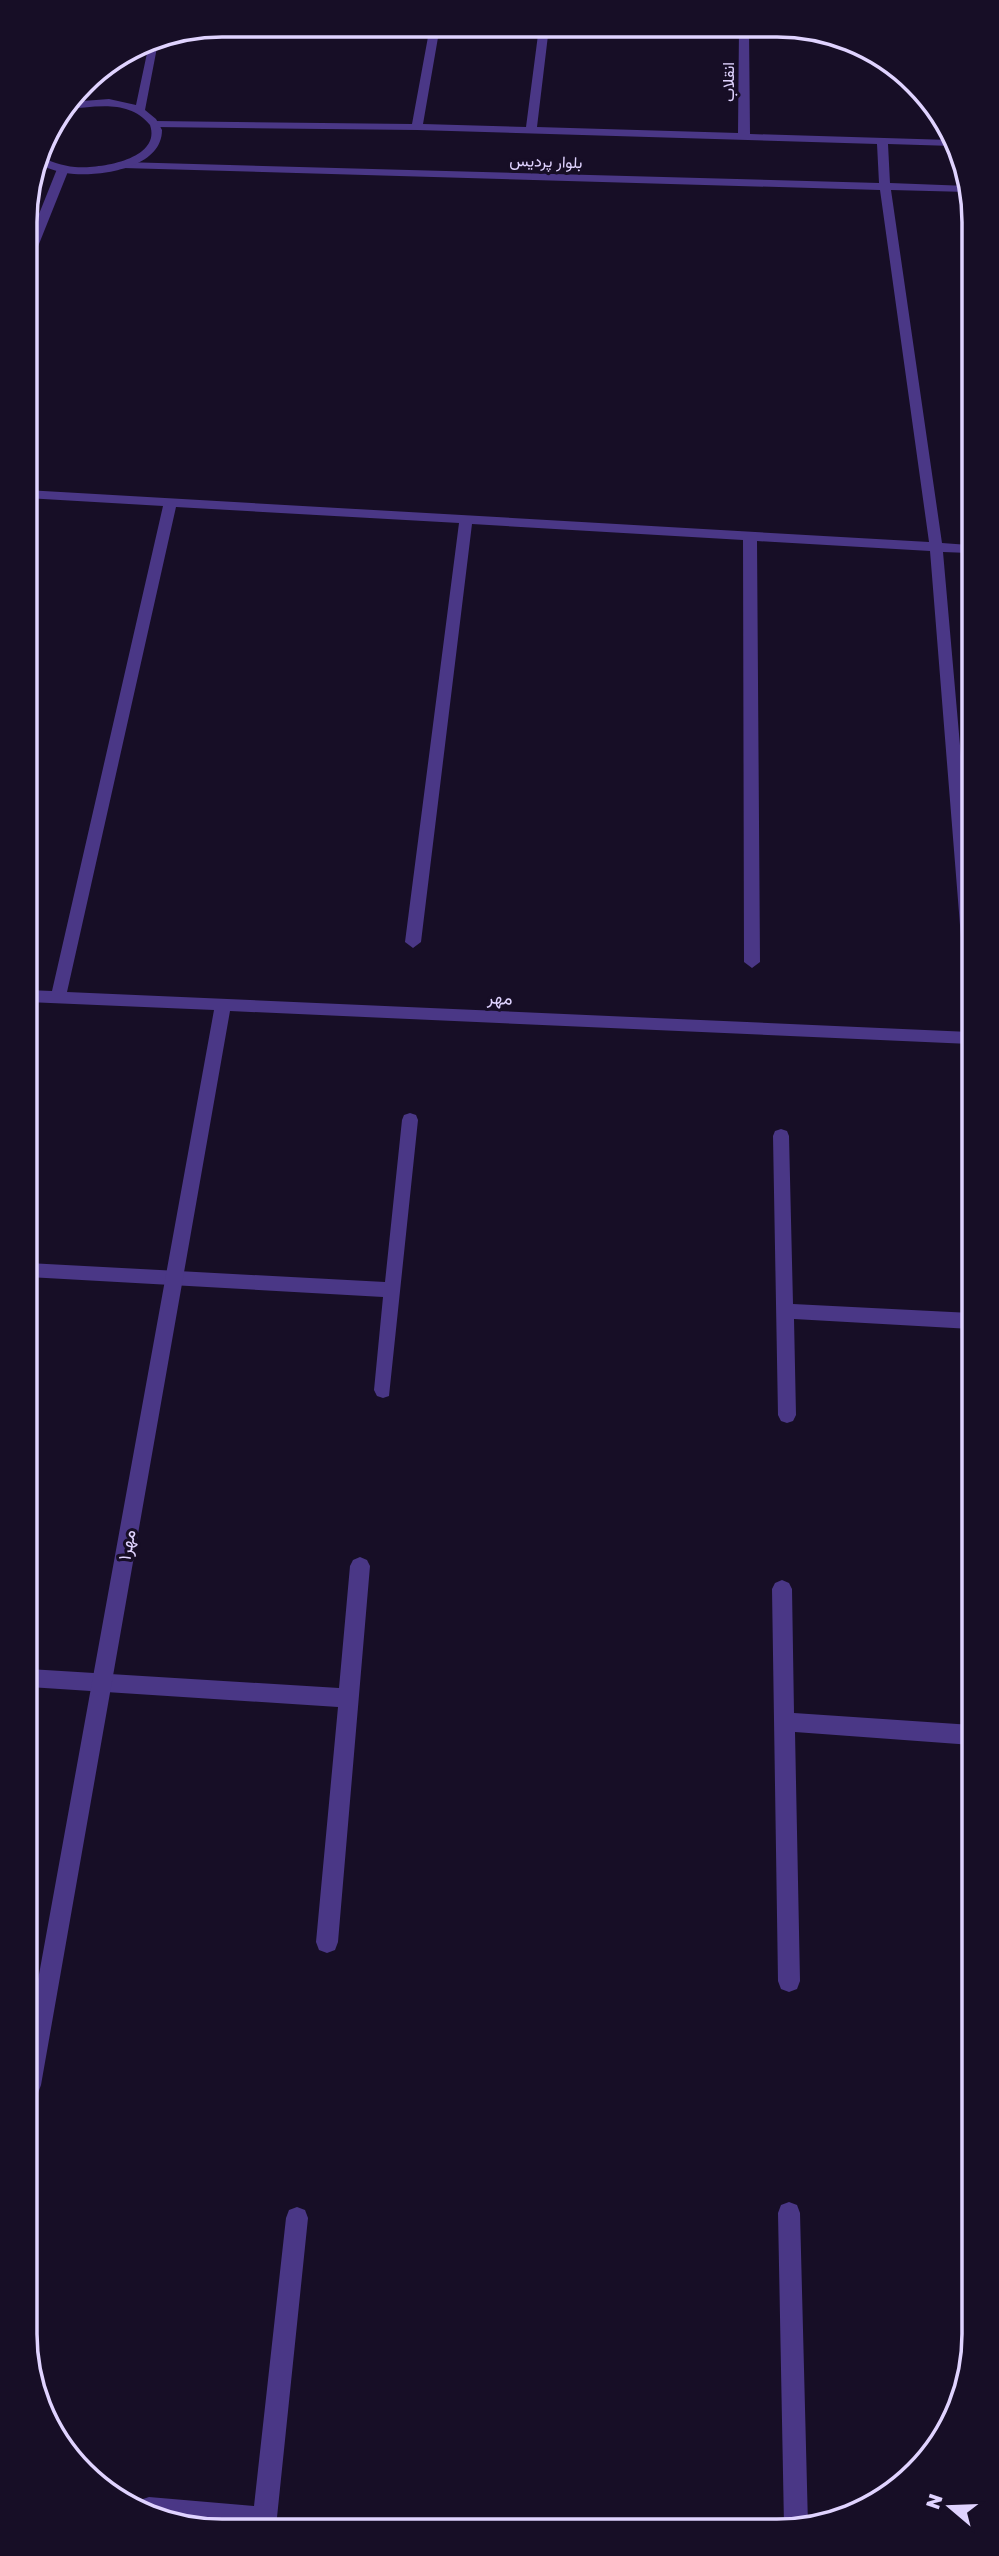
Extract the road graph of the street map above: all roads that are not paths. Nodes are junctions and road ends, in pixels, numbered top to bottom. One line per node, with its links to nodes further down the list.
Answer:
1 (433, 37): 8 (street)
2 (543, 37): 9 (street)
3 (744, 37): 10 (street, انقلاب)
4 (153, 50): 6 (street)
5 (80, 104): 6 (street)
6 (141, 110): 7 (street)
7 (155, 124): 8 (street, بلوار پردیس); 14 (street)
8 (417, 127): 9 (street, بلوار پردیس)
9 (531, 131): 10 (street, بلوار پردیس)
10 (744, 137): 11 (street, بلوار پردیس)
11 (882, 141): 12 (street, بلوار پردیس); 16 (street)
12 (944, 143)
13 (47, 163): 15 (street, بلوار پردیس)
14 (123, 166): 15 (street, بلوار پردیس); 16 (street, بلوار پردیس)
15 (63, 169): 18 (street)
16 (885, 186): 17 (street, بلوار پردیس); 23 (street)
17 (959, 189)
18 (37, 234)
19 (37, 495): 20 (street)
20 (171, 502): 21 (street); 29 (street)
21 (466, 520): 22 (street); 26 (street)
22 (750, 537): 23 (street); 27 (street)
23 (936, 548): 24 (street); 25 (street)
24 (962, 549)
25 (962, 855)
26 (413, 942)
27 (751, 962)
28 (37, 997): 29 (street, مهر)
29 (58, 998): 30 (street, مهر)
30 (223, 1005): 31 (street, مهر); 35 (street, مهر۱)
31 (962, 1038)
32 (410, 1120): 36 (street)
33 (781, 1136): 37 (street)
34 (37, 1270): 35 (street)
35 (174, 1278): 36 (street); 44 (street, مهر۱)
36 (393, 1290): 39 (street)
37 (785, 1311): 38 (street); 40 (street)
38 (962, 1321)
39 (383, 1390)
40 (788, 1415)
41 (360, 1566): 45 (street)
42 (782, 1589): 46 (street)
43 (37, 1678): 44 (street)
44 (102, 1682): 45 (street); 50 (street, مهر۱)
45 (349, 1698): 48 (street)
46 (785, 1722): 47 (street); 49 (street)
47 (962, 1734)
48 (327, 1942)
49 (789, 1980)
50 (37, 2046)
51 (789, 2213): 54 (street)
52 (297, 2218): 56 (street)
53 (171, 2512): 55 (street)
54 (796, 2518)
55 (232, 2519)
56 (265, 2519)

